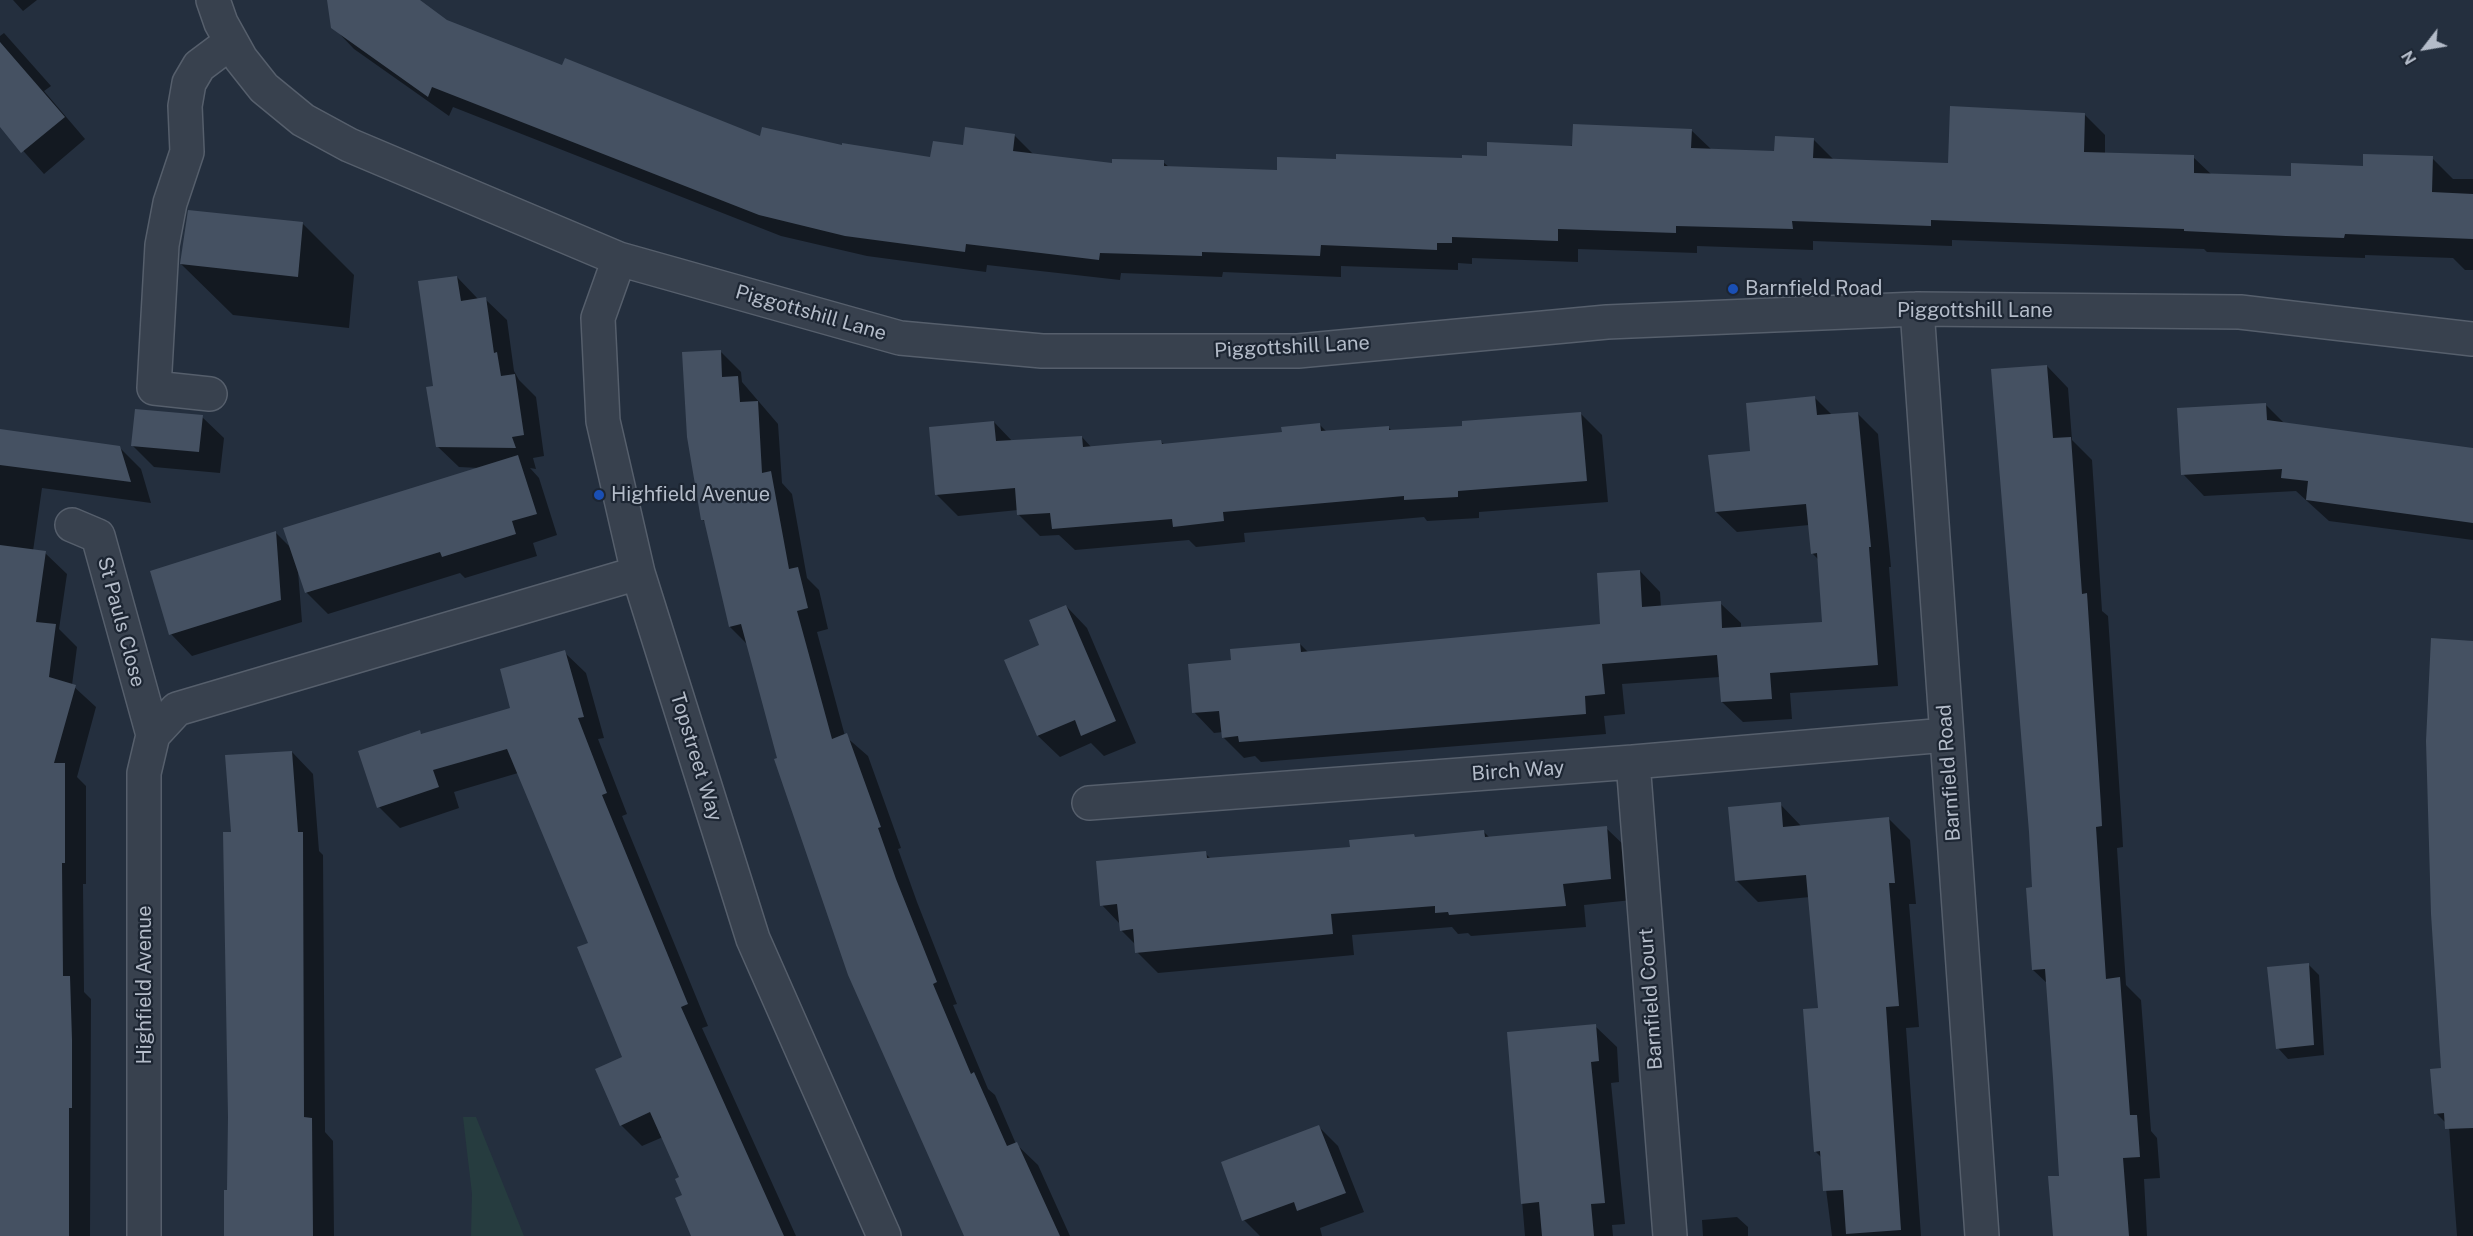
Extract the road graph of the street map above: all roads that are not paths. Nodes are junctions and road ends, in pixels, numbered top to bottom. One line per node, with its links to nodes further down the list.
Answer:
1 (213, 0): 2 (street, Piggottshill Lane)
2 (231, 42): 3 (street, Piggottshill Lane); 6 (street)
3 (619, 259): 4 (street, Piggottshill Lane); 8 (street, Topstreet Way)
4 (1917, 309): 5 (street, Piggottshill Lane); 10 (street, Barnfield Road)
5 (2473, 339)
6 (210, 394)
7 (72, 525): 9 (street, St Pauls Close)
8 (638, 573): 9 (street); 14 (street, Topstreet Way)
9 (153, 735): 13 (street, Highfield Avenue)
10 (1947, 735): 11 (street, Birch Way); 16 (street, Barnfield Road)
11 (1633, 762): 12 (street, Birch Way); 15 (street, Barnfield Court)
12 (1089, 803)
13 (144, 1236)
14 (884, 1236)
15 (1670, 1236)
16 (1982, 1236)

